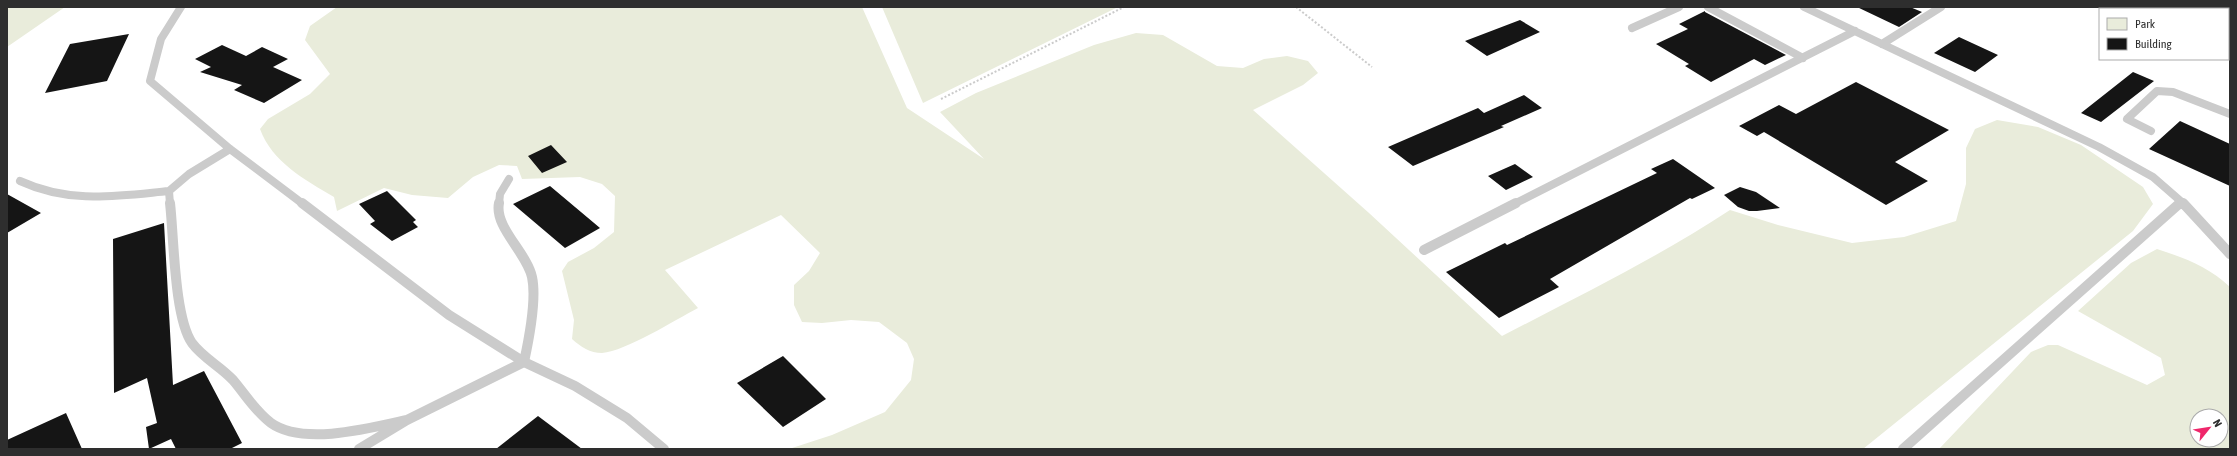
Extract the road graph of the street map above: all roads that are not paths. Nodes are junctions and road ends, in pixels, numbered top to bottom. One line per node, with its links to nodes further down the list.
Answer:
1 (181, 7): 12 (lane)
2 (1679, 7): 6 (lane)
3 (1708, 7): 9 (lane)
4 (1804, 7): 7 (lane)
5 (1941, 7): 8 (lane)
6 (1632, 28)
7 (1855, 31): 8 (lane); 9 (lane)
8 (1882, 44): 16 (lane)
9 (1803, 58): 17 (lane)
10 (2230, 114): 11 (lane)
11 (2151, 131)
12 (230, 149): 15 (lane); 19 (lane)
13 (510, 179): 19 (lane)
14 (20, 181): 15 (lane)
15 (169, 191): 20 (lane)
16 (2182, 202): 18 (lane); 23 (lane)
17 (1424, 250)
18 (2230, 254)
19 (524, 362): 20 (lane); 22 (lane)
20 (407, 420): 21 (lane)
21 (359, 449)
22 (664, 449)
23 (1903, 449)

